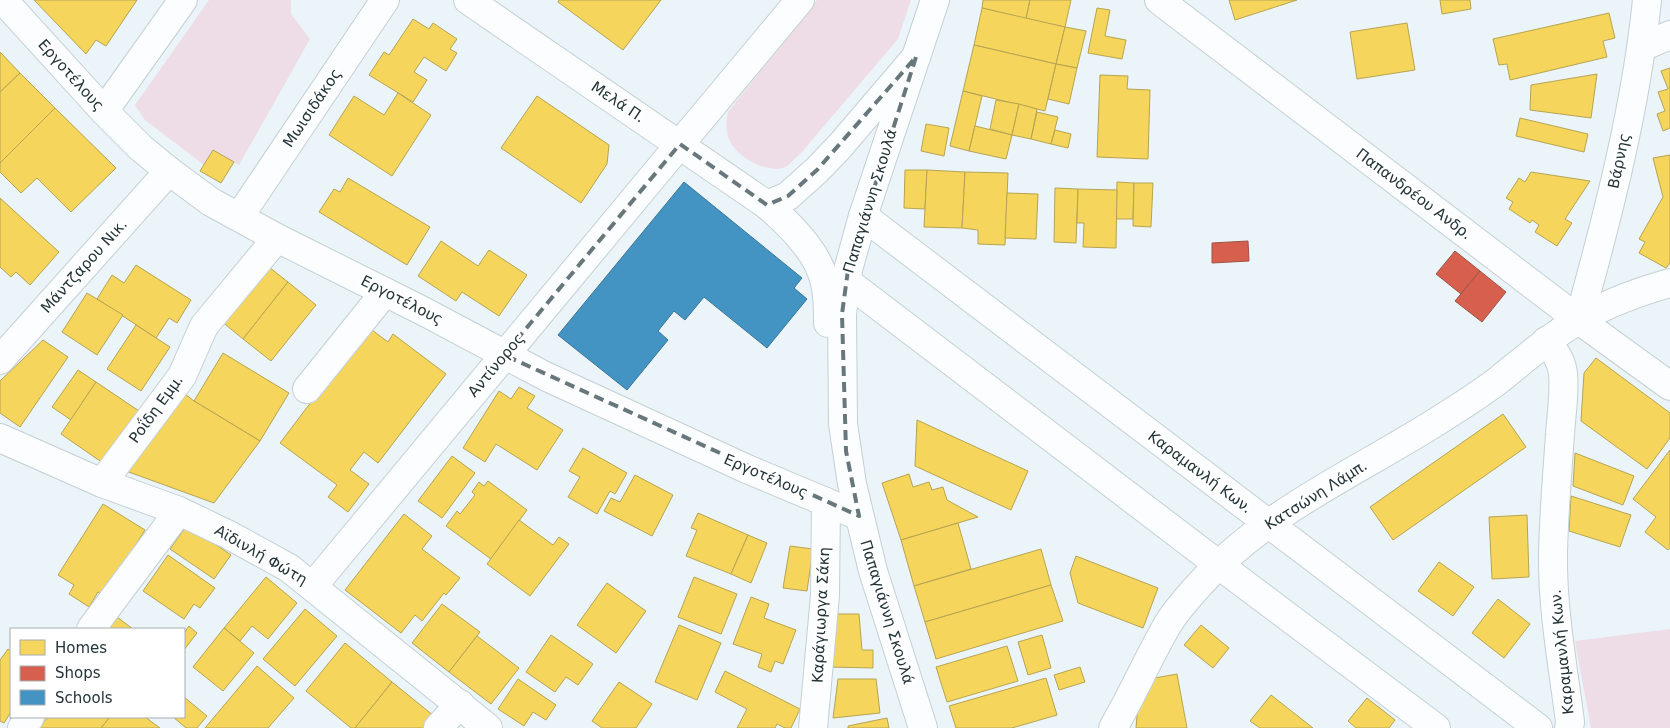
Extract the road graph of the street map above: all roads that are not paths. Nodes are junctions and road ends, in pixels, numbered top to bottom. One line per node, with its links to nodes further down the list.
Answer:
1 (3, 0): 12 (street, Εργοτέλους)
2 (183, 0): 12 (street)
3 (385, 0): 17 (street, Μωισιδάκος)
4 (468, 0): 13 (street, Μελά Π.)
5 (800, 0): 13 (street, Αντίνορος)
6 (935, 0): 11 (street, Παπαγιάννη Σκουλά)
7 (1159, 0): 22 (street, Παπανδρέου Ανδρ.)
8 (1647, 0): 10 (street, Βάρνης)
9 (1670, 35): 10 (street)
10 (1642, 47): 22 (street, Βάρνης)
11 (916, 57): 15 (street); 16 (street, Παπαγιάννη Σκουλά)
12 (104, 111): 14 (street, Εργοτέλους)
13 (680, 144): 15 (street, Μελά Π.); 24 (street, Αντίνορος)
14 (169, 171): 17 (street, Εργοτέλους); 25 (street, Μάντζαρου Νικ.)
15 (768, 205): 28 (street, Μελά Π.)
16 (864, 216): 19 (street, Παπαγιάννη Σκουλά); 34 (street, Καραμανλή Κων.)
17 (239, 217): 18 (street, Εργοτέλους)
18 (277, 238): 21 (street, Εργοτέλους); 30 (street, Ροΐδη Εμμ.)
19 (846, 281): 28 (street, Παπαγιάννη Σκουλά); 35 (street)
20 (1670, 283): 22 (street, Κατσώνη Λάμπ.)
21 (385, 292): 24 (street, Εργοτέλους); 27 (street)
22 (1579, 320): 23 (street, Κατσώνη Λάμπ.); 26 (street, Παπανδρέου Ανδρ.)
23 (1546, 341): 34 (street, Κατσώνη Λάμπ.); 46 (street, Καραμανλή Κων.)
24 (504, 355): 31 (street, Εργοτέλους); 36 (street, Αντίνορος)
25 (0, 360)
26 (1670, 386)
27 (307, 389)
28 (842, 402): 33 (street, Παπαγιάννη Σκουλά)
29 (0, 438): 30 (street, Αϊδινλή Φώτη)
30 (102, 483): 32 (street, Αϊδινλή Φώτη)
31 (826, 502): 33 (street, Εργοτέλους); 41 (street, Καράγιωργα Σάκη)
32 (179, 511): 36 (street, Αϊδινλή Φώτη); 37 (street)
33 (859, 516): 42 (street, Παπαγιάννη Σκουλά)
34 (1268, 524): 35 (street, Κατσώνη Λάμπ.); 45 (street, Καραμανλή Κων.)
35 (1219, 565): 43 (street, Κατσώνη Λάμπ.); 44 (street)
36 (313, 586): 38 (street, Αϊδινλή Φώτη)
37 (92, 628)
38 (460, 704): 39 (street); 40 (street, Αϊδινλή Φώτη)
39 (438, 728)
40 (488, 728)
41 (813, 728)
42 (922, 728)
43 (1113, 728)
44 (1436, 728)
45 (1538, 728)
46 (1569, 728)

